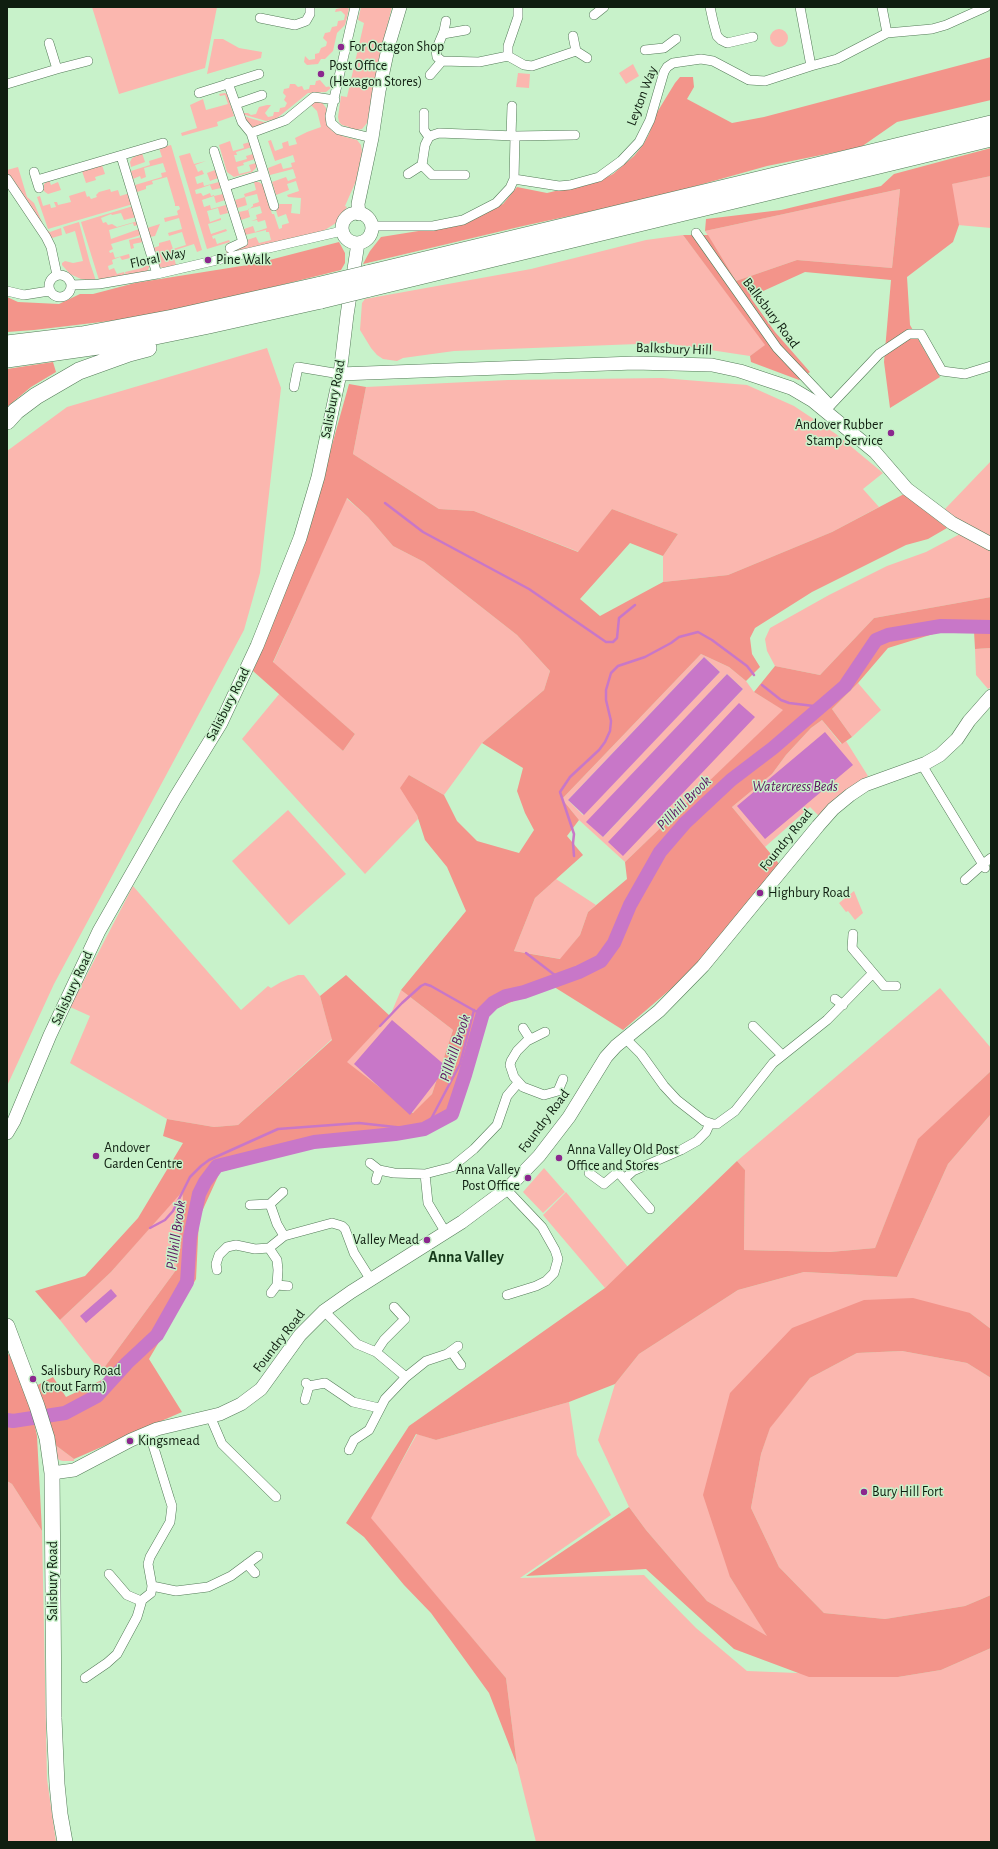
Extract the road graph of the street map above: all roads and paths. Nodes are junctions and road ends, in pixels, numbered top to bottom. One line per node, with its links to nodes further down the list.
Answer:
1 (310, 7): 11 (street)
2 (355, 7): 36 (street)
3 (400, 7): 45 (street)
4 (518, 7): 23 (street)
5 (604, 7): 10 (street)
6 (710, 7): 17 (street)
7 (800, 7): 28 (street)
8 (882, 7): 14 (street)
9 (986, 7): 14 (street)
10 (594, 15)
11 (260, 18)
12 (446, 20): 15 (street)
13 (466, 30): 15 (street)
14 (887, 33): 28 (street, Leyton Way)
15 (443, 34): 26 (street)
16 (573, 36): 22 (street)
17 (753, 37)
18 (676, 39): 20 (street)
19 (49, 43): 29 (street)
20 (664, 48): 21 (street); 27 (street)
21 (645, 50)
22 (576, 51): 23 (street); 24 (street)
23 (508, 56): 26 (street)
24 (587, 58)
25 (88, 61): 29 (street)
26 (442, 62): 31 (street)
27 (673, 63): 28 (street, Leyton Way); 55 (street, Leyton Way)
28 (811, 66)
29 (56, 69): 33 (street)
30 (259, 74): 32 (street)
31 (430, 75)
32 (228, 82): 34 (street); 37 (street)
33 (7, 84)
34 (198, 93)
35 (262, 95): 37 (street)
36 (335, 96): 41 (street); 45 (street)
37 (236, 104): 41 (street)
38 (512, 106): 42 (street)
39 (424, 113): 44 (street)
40 (991, 124): 67 (highway)
41 (251, 133): 51 (street)
42 (513, 136): 43 (street); 44 (street); 55 (street)
43 (575, 136)
44 (429, 137): 50 (street)
45 (372, 138): 59 (street)
46 (991, 138): 67 (highway)
47 (163, 143): 49 (street)
48 (214, 151): 57 (street)
49 (121, 156): 56 (street); 65 (street)
50 (422, 165): 52 (street); 53 (street)
51 (264, 174): 57 (street); 58 (street)
52 (408, 174)
53 (465, 175)
54 (7, 179): 66 (street)
55 (514, 179): 60 (street)
56 (37, 180)
57 (226, 186): 64 (street)
58 (274, 206)
59 (359, 214): 60 (street); 61 (street)
60 (371, 226): 63 (street)
61 (342, 231): 63 (street); 65 (street, Floral Way)
62 (696, 233): 78 (street, Balksbury Road)
63 (358, 243): 76 (street, Salisbury Road)
64 (230, 248)
65 (157, 274): 68 (street, Floral Way)
66 (57, 275): 68 (street); 70 (street)
67 (366, 282): 71 (highway, bridge)
68 (71, 285): 70 (street)
69 (7, 291): 70 (street)
70 (49, 291)
71 (321, 292): 72 (highway); 73 (highway)
72 (209, 325): 74 (highway); 79 (highway)
73 (7, 344)
74 (7, 358)
75 (991, 366): 78 (street)
76 (340, 374): 77 (street, Balksbury Hill); 78 (street, Balksbury Hill); 100 (street, Salisbury Road)
77 (294, 387)
78 (828, 408): 80 (street, Balksbury Hill)
79 (7, 421)
80 (991, 544)
81 (991, 696): 82 (street, Foundry Road)
82 (922, 765): 84 (street); 95 (street, Foundry Road)
83 (991, 858): 84 (street)
84 (984, 866): 85 (street)
85 (965, 880)
86 (853, 934): 87 (street)
87 (873, 973): 88 (street); 90 (street)
88 (896, 986)
89 (835, 998): 90 (street)
90 (843, 1005): 96 (street)
91 (754, 1026): 96 (street)
92 (523, 1028): 94 (street)
93 (545, 1032): 94 (street)
94 (530, 1039): 98 (street)
95 (626, 1039): 99 (street); 107 (street, Foundry Road)
96 (782, 1055): 99 (street)
97 (563, 1079): 98 (street)
98 (518, 1083): 104 (street)
99 (710, 1123): 105 (street)
100 (7, 1133)
101 (370, 1163): 102 (street)
102 (379, 1170): 104 (street); 106 (street)
103 (589, 1173): 105 (street)
104 (426, 1174): 112 (street)
105 (624, 1179): 111 (street)
106 (376, 1180)
107 (506, 1189): 112 (street, Foundry Road); 118 (street)
108 (283, 1192): 109 (street)
109 (270, 1204): 110 (street); 113 (street)
110 (250, 1205)
111 (650, 1209)
112 (446, 1233): 116 (street, Foundry Road)
113 (284, 1236): 114 (street); 116 (street)
114 (269, 1248): 115 (street); 117 (street)
115 (217, 1270)
116 (372, 1280): 120 (street, Foundry Road)
117 (288, 1286)
118 (507, 1295)
119 (394, 1307): 122 (street)
120 (324, 1311): 122 (street); 127 (street, Foundry Road)
121 (7, 1326): 130 (main road, Salisbury Road)
122 (376, 1352): 124 (street)
123 (461, 1365): 124 (street)
124 (406, 1377): 126 (street)
125 (305, 1400): 126 (street)
126 (379, 1408): 129 (street)
127 (210, 1416): 128 (street, Foundry Road); 131 (street)
128 (149, 1432): 130 (street, Foundry Road); 136 (street)
129 (349, 1450)
130 (52, 1473): 139 (main road, Salisbury Road)
131 (276, 1497)
132 (258, 1556): 133 (street)
133 (247, 1564): 134 (street); 136 (street)
134 (255, 1573)
135 (109, 1574): 137 (street)
136 (152, 1586): 137 (street)
137 (141, 1601): 138 (street)
138 (85, 1678)
139 (65, 1842)

